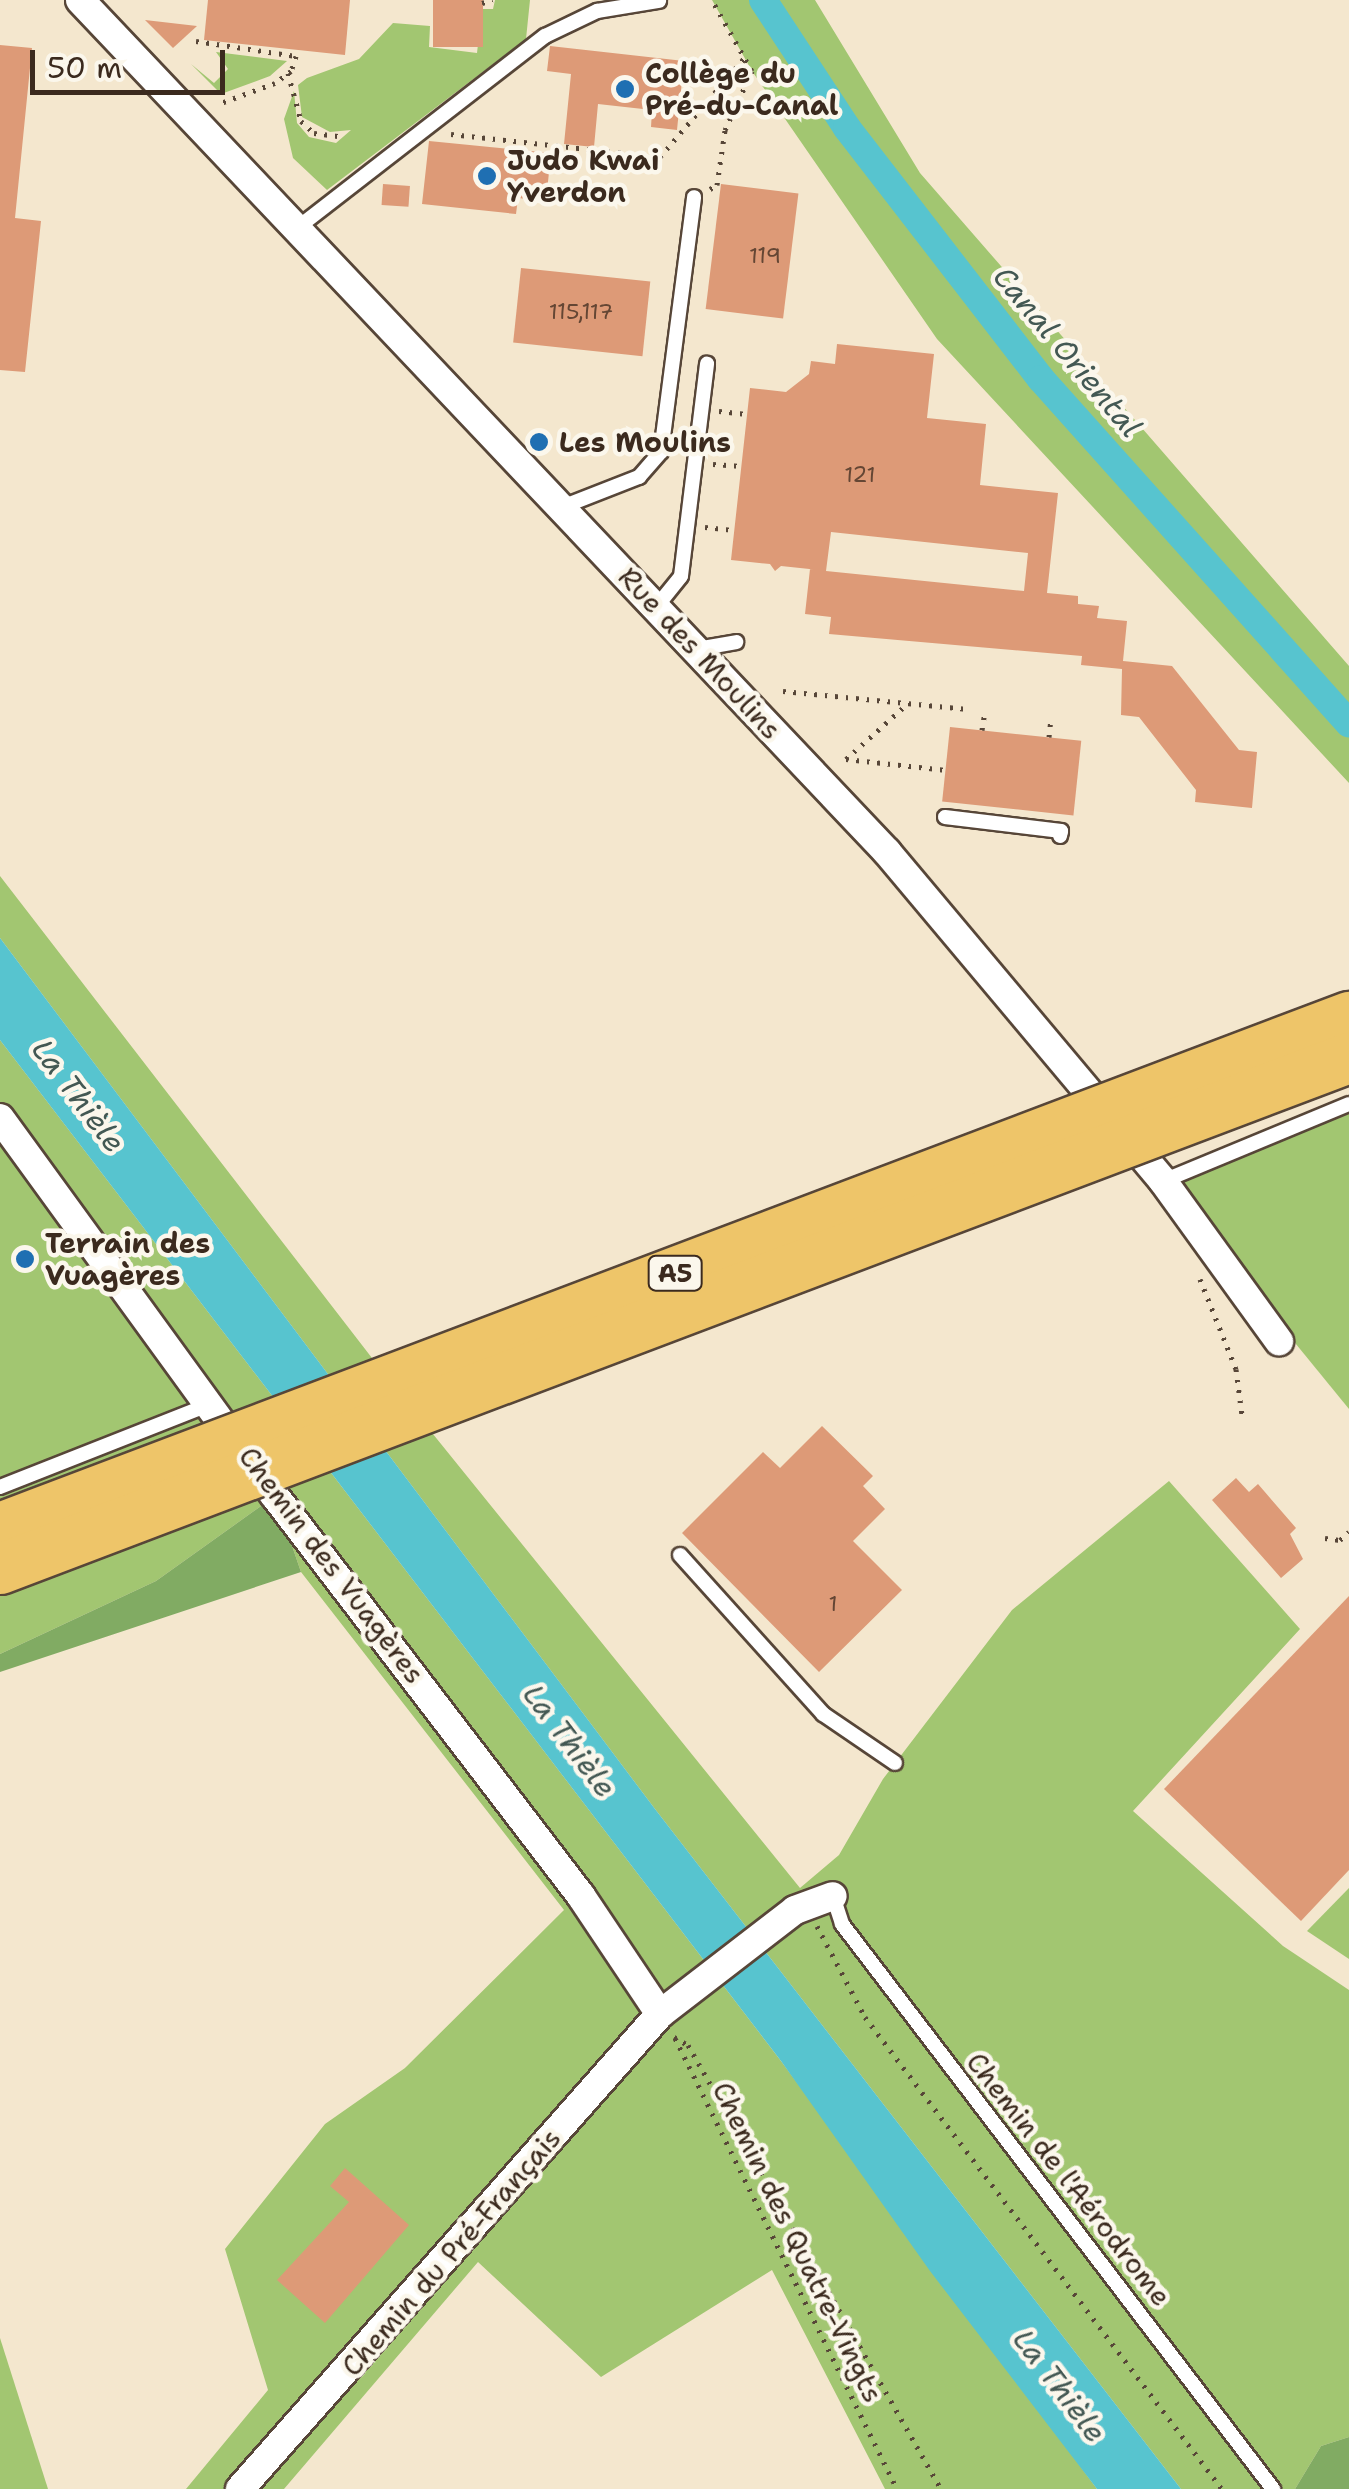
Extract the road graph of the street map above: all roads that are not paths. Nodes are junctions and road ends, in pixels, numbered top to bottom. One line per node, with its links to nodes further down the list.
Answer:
1 (80, 0): 4 (street, Rue des Moulins)
2 (659, 1): 4 (lane)
3 (694, 197): 6 (lane)
4 (296, 229): 6 (street, Rue des Moulins)
5 (707, 364): 7 (lane)
6 (562, 507): 7 (street, Rue des Moulins)
7 (656, 606): 9 (street, Rue des Moulins)
8 (736, 642): 9 (lane)
9 (697, 649): 16 (street, Rue des Moulins)
10 (945, 818): 11 (lane)
11 (1060, 836)
12 (1349, 1017): 20 (highway, A5, bridge)
13 (1349, 1058): 22 (highway, A5, bridge)
14 (1349, 1104): 16 (lane)
15 (0, 1118): 18 (street, Chemin des Vuagères)
16 (1163, 1182): 17 (street, Rue des Moulins)
17 (1279, 1341)
18 (213, 1403): 19 (lane); 25 (street, Chemin des Vuagères)
19 (0, 1487)
20 (0, 1528)
21 (680, 1554): 23 (lane)
22 (0, 1569)
23 (895, 1762)
24 (811, 1904): 25 (street, Chemin du Pré-Français); 27 (lane, Chemin de l'Aérodrome)
25 (670, 2017): 26 (street, Chemin du Pré-Français)
26 (240, 2489)
27 (1273, 2489)

